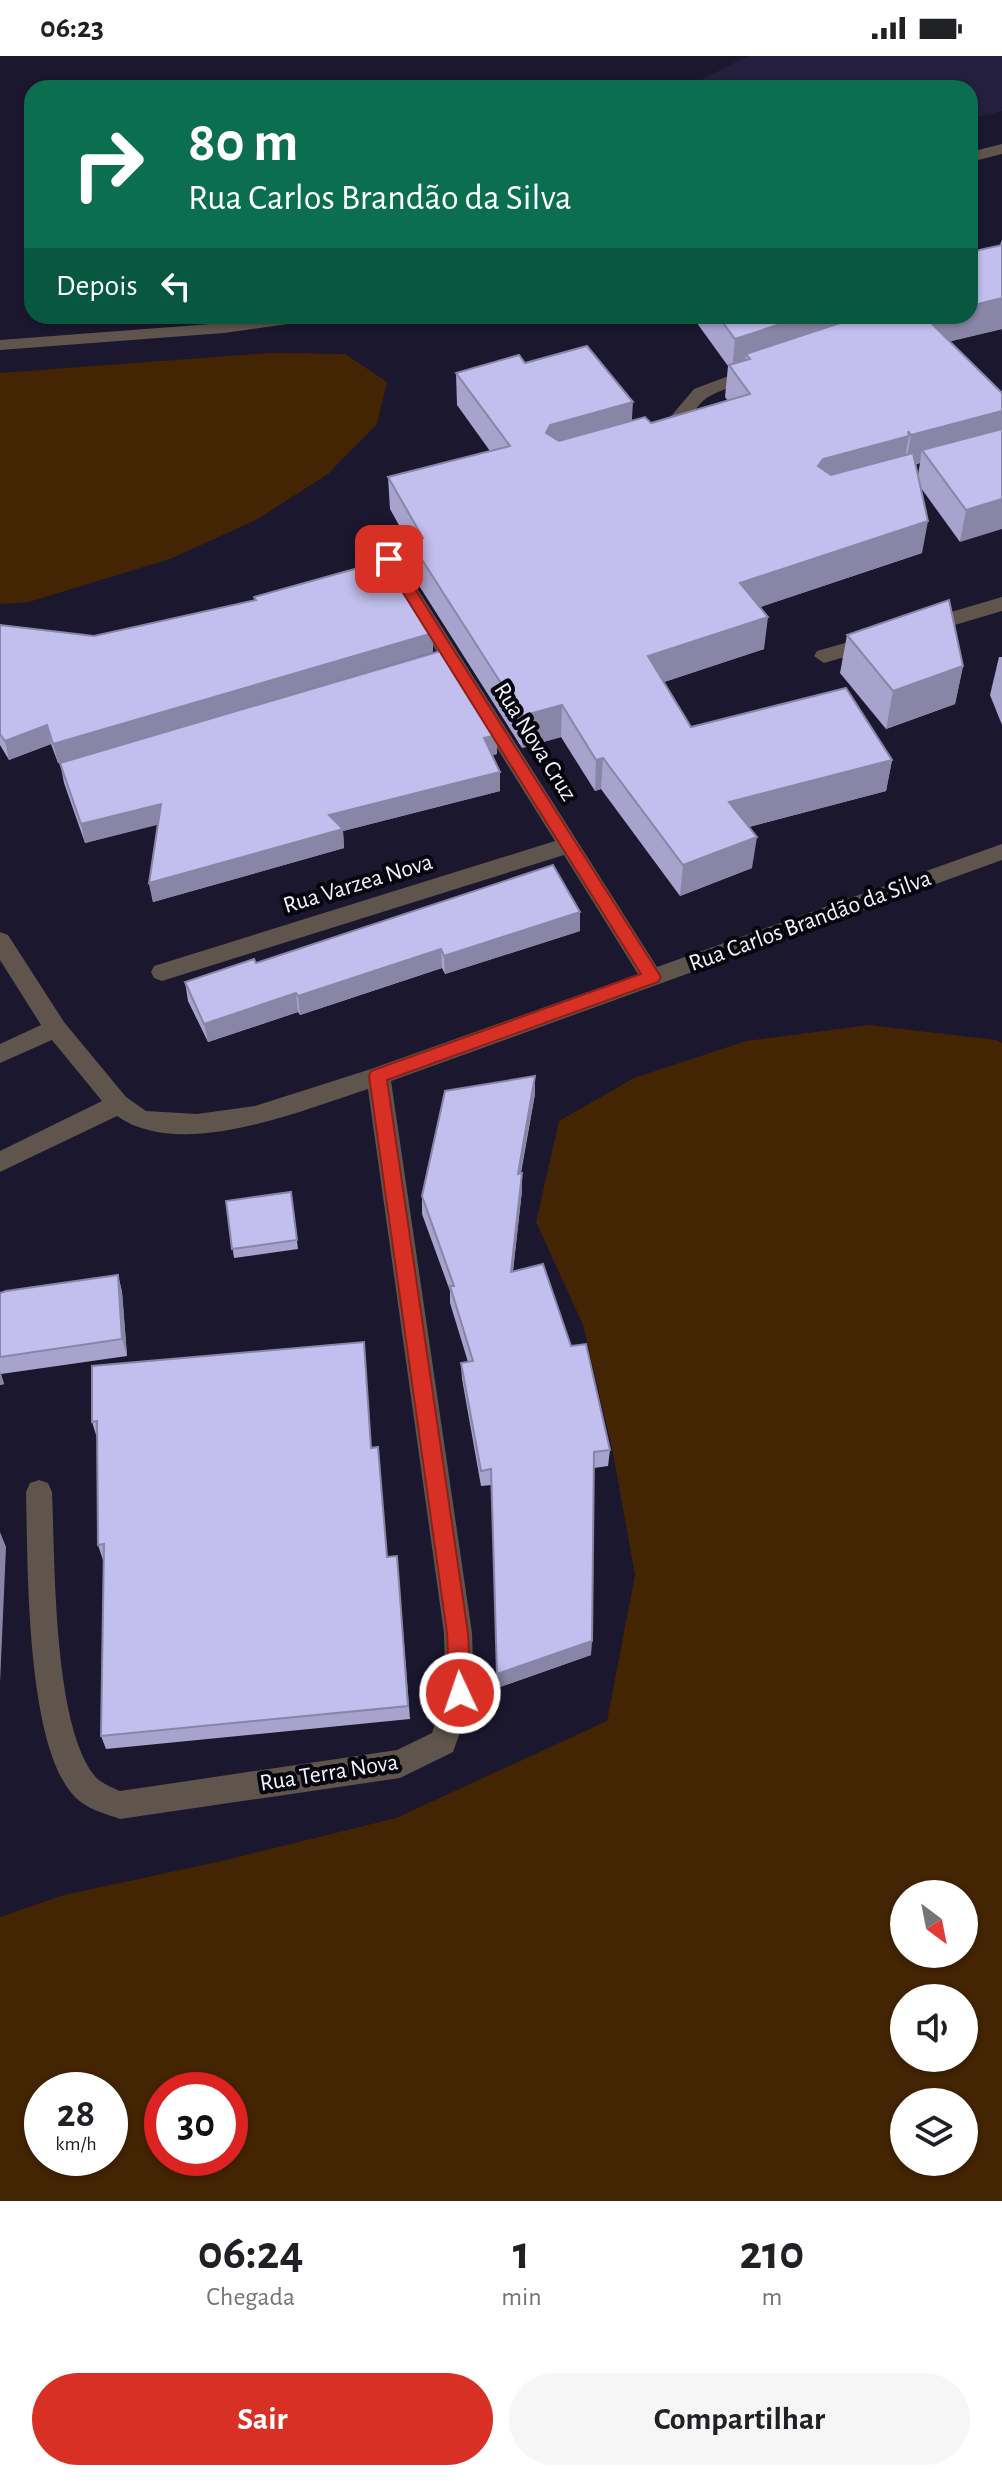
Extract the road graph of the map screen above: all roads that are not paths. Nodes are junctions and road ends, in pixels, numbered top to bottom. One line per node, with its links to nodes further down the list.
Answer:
1 (1002, 149): 2 (street)
2 (978, 155)
3 (253, 324): 4 (street)
4 (0, 345)
5 (782, 363): 6 (street)
6 (641, 441)
7 (374, 535): 10 (street, Rua Nova Cruz)
8 (1002, 604): 9 (street)
9 (824, 656)
10 (569, 845): 13 (street, Rua Varzea Nova); 14 (street, Rua Nova Cruz)
11 (1002, 852): 14 (street, Rua Carlos Brandão da Silva)
12 (0, 941): 15 (street)
13 (162, 972)
14 (652, 977): 17 (street, Rua Carlos Brandão da Silva)
15 (56, 1028): 16 (street); 18 (street)
16 (0, 1054)
17 (378, 1076): 18 (street, Rua Carlos Brandão da Silva); 20 (street, Rua Terra Nova)
18 (118, 1104): 19 (street)
19 (0, 1162)
20 (39, 1492)

